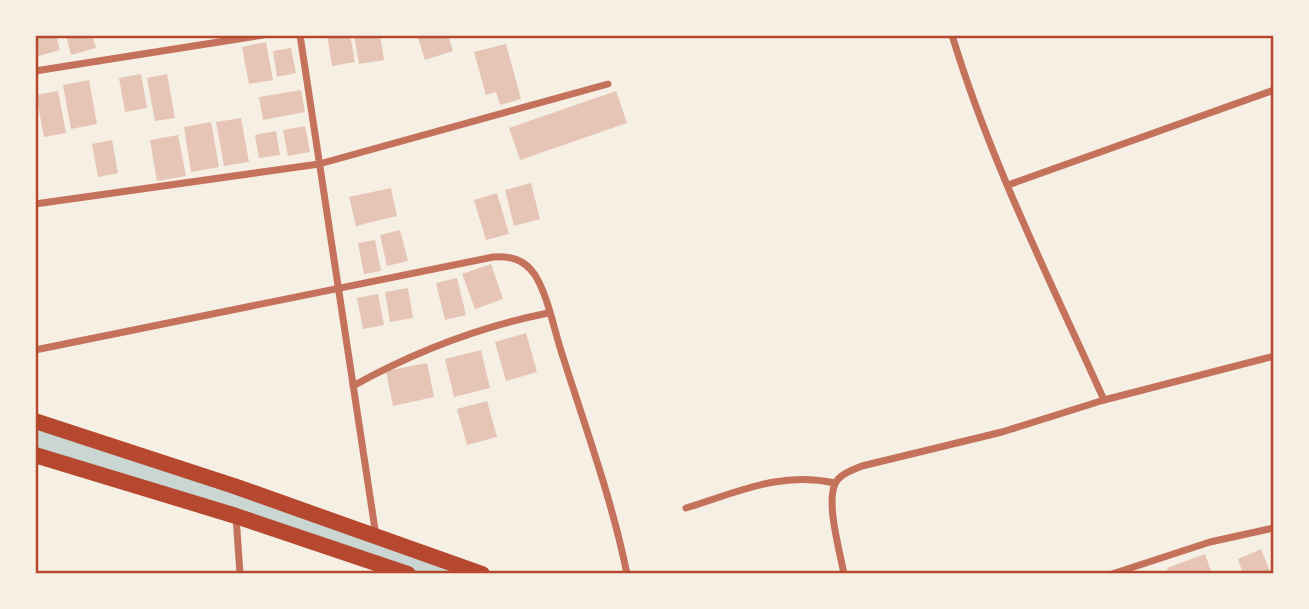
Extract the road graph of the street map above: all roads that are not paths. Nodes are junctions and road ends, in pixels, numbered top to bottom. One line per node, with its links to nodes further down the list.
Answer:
1 (264, 35): 4 (street)
2 (300, 35): 7 (street)
3 (952, 35): 8 (street)
4 (35, 71)
5 (608, 83): 7 (street)
6 (1274, 90): 8 (street)
7 (319, 164): 9 (street); 10 (street)
8 (1008, 185): 15 (street)
9 (35, 204)
10 (338, 288): 11 (street); 12 (street); 14 (street)
11 (548, 313): 14 (street); 26 (street)
12 (35, 349)
13 (1274, 355): 15 (street)
14 (352, 386): 22 (street)
15 (1104, 400): 18 (street)
16 (35, 421): 22 (main road)
17 (35, 455): 20 (main road)
18 (835, 483): 19 (street); 27 (street)
19 (686, 508)
20 (236, 516): 23 (street); 24 (main road)
21 (1274, 528): 28 (street)
22 (376, 537): 25 (main road)
23 (240, 574)
24 (408, 574)
25 (482, 574)
26 (627, 574)
27 (844, 574)
28 (1112, 574)

